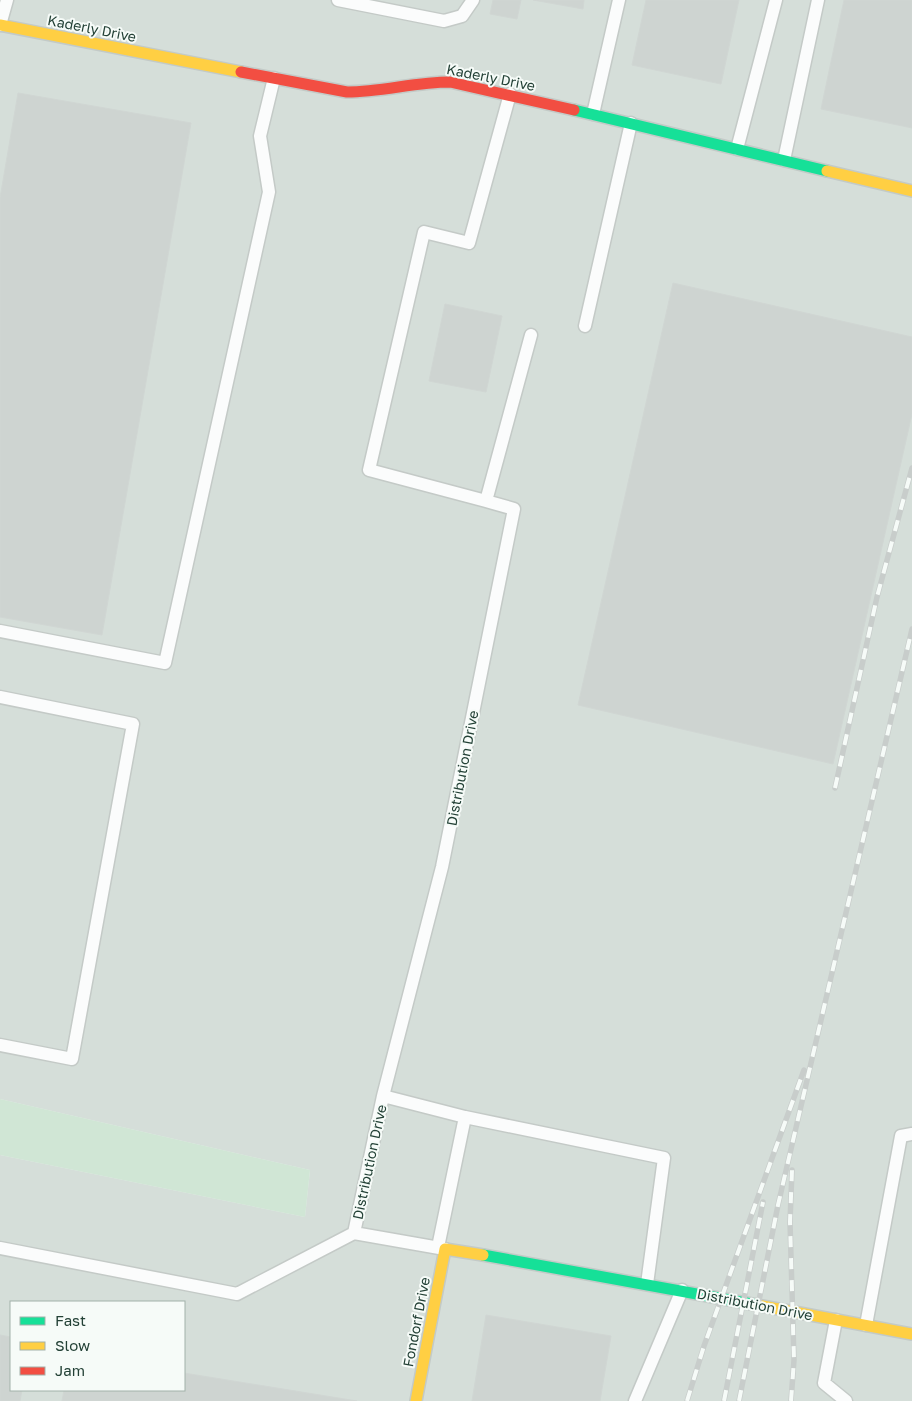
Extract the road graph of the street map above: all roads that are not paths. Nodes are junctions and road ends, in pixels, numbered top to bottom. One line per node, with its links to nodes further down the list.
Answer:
1 (7, 0): 7 (lane)
2 (338, 0): 3 (lane)
3 (473, 0)
4 (619, 0): 10 (lane)
5 (776, 0): 12 (lane)
6 (818, 0): 13 (lane)
7 (0, 25): 8 (street, Kaderly Drive)
8 (274, 78): 9 (street, Kaderly Drive); 18 (lane)
9 (510, 94): 10 (street, Kaderly Drive); 17 (lane)
10 (593, 114): 11 (street, Kaderly Drive)
11 (631, 123): 12 (street, Kaderly Drive); 15 (lane)
12 (737, 149): 13 (street, Kaderly Drive)
13 (784, 160): 14 (street, Kaderly Drive)
14 (912, 191)
15 (585, 326)
16 (531, 335): 17 (lane)
17 (486, 500): 21 (lane, Distribution Drive)
18 (0, 631)
19 (0, 697): 20 (lane)
20 (0, 1045)
21 (383, 1096): 22 (lane); 24 (lane, Distribution Drive)
22 (465, 1117): 26 (lane); 27 (lane)
23 (912, 1134): 30 (lane)
24 (354, 1233): 25 (lane); 26 (lane, Distribution Drive)
25 (0, 1248)
26 (442, 1248): 27 (street, Distribution Drive); 32 (street, Fondorf Drive)
27 (647, 1284): 28 (street, Distribution Drive)
28 (682, 1290): 29 (street, Distribution Drive); 33 (lane)
29 (836, 1320): 30 (street, Distribution Drive); 34 (lane)
30 (866, 1325): 31 (street, Distribution Drive)
31 (912, 1334)
32 (416, 1401)
33 (635, 1401)
34 (846, 1401)

